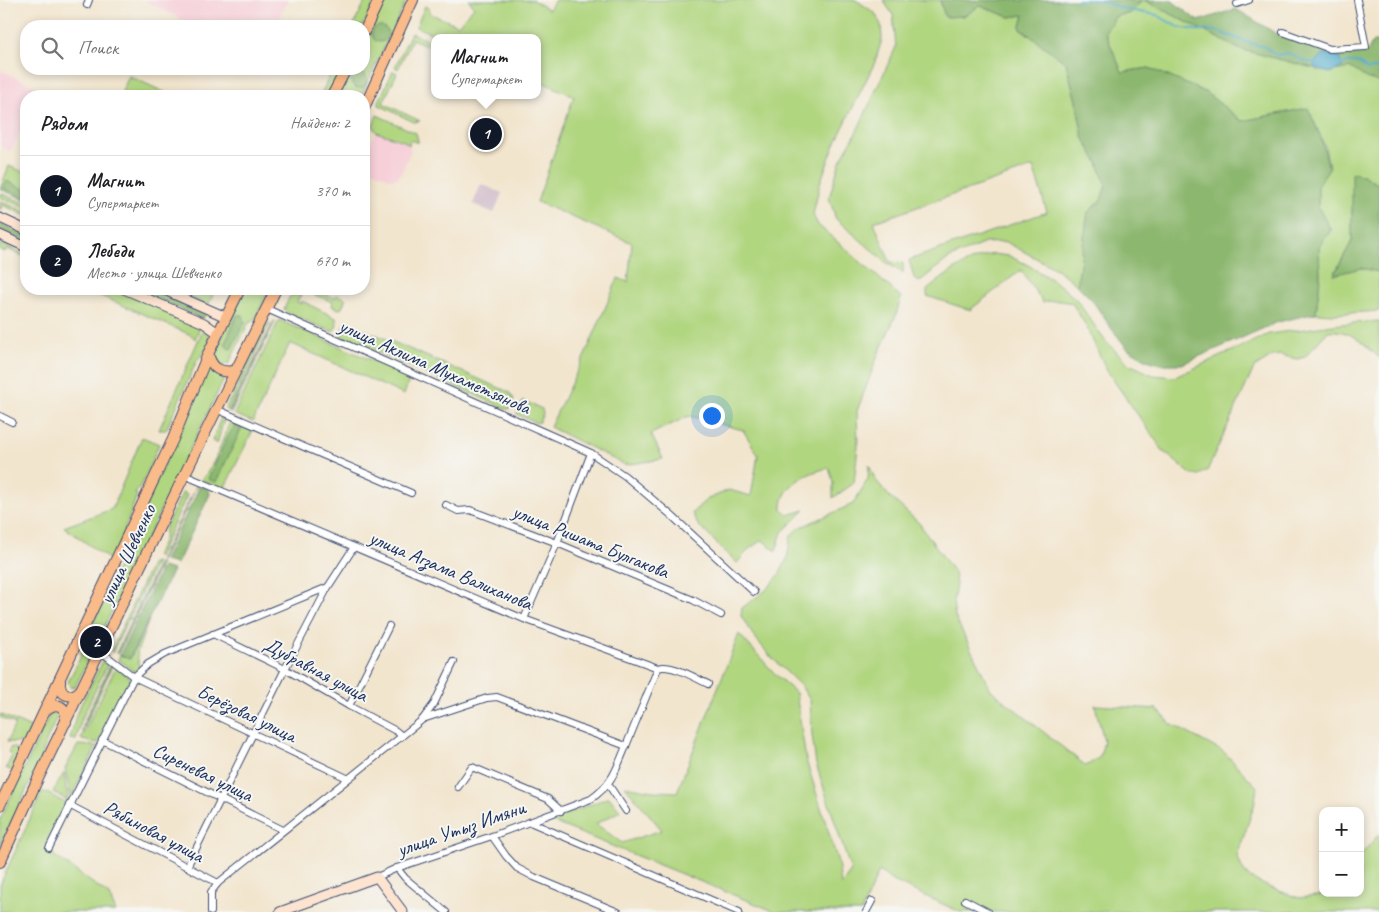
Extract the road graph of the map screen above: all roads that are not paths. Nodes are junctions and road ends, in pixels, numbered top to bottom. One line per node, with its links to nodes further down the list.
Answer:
1 (379, 0): 6 (main road)
2 (413, 0): 10 (main road)
3 (1249, 0): 5 (street)
4 (1357, 0): 7 (street)
5 (1237, 4)
6 (370, 20)
7 (1283, 32)
8 (343, 75): 9 (main road)
9 (335, 90)
10 (370, 95)
11 (0, 218): 12 (street)
12 (20, 227)
13 (0, 235): 14 (street)
14 (20, 243)
15 (139, 295): 21 (street)
16 (176, 295): 20 (street)
17 (237, 295): 20 (main road, улица Шевченко)
18 (273, 295): 19 (main road, улица Шевченко)
19 (267, 309): 23 (main road, улица Шевченко); 27 (street, улица Аклима Мухаметзянова)
20 (226, 317): 21 (main road, улица Шевченко)
21 (218, 333): 22 (main road, улица Шевченко)
22 (208, 354): 23 (main road); 44 (main road, улица Шевченко)
23 (234, 371): 24 (main road, улица Шевченко)
24 (216, 409): 28 (main road, улица Шевченко); 29 (street)
25 (0, 416): 26 (street)
26 (12, 422)
27 (591, 453): 31 (street); 34 (street, улица Аклима Мухаметзянова)
28 (184, 475): 32 (street, улица Агзама Валиханова); 39 (main road, улица Шевченко)
29 (411, 493)
30 (446, 505): 31 (street, улица Ришата Булгакова)
31 (557, 543): 35 (street, улица Ришата Булгакова); 36 (street)
32 (354, 547): 33 (street); 36 (street, улица Агзама Валиханова)
33 (328, 587): 38 (street); 42 (street)
34 (754, 592)
35 (721, 615)
36 (524, 618): 41 (street, улица Агзама Валиханова)
37 (389, 626): 47 (street)
38 (213, 634): 42 (street, Дубравная улица); 43 (street)
39 (100, 651): 43 (street, Берёзовая улица); 46 (main road, улица Шевченко)
40 (454, 662): 49 (street)
41 (658, 668): 45 (street, улица Агзама Валиханова); 54 (street, улица Утыз Имяни)
42 (285, 669): 47 (street, Дубравная улица); 51 (street)
43 (134, 677): 51 (street, Берёзовая улица); 53 (street)
44 (60, 679): 46 (main road); 48 (main road, улица Шевченко)
45 (708, 684)
46 (82, 690): 50 (main road, улица Шевченко)
47 (349, 706): 52 (street, Дубравная улица)
48 (45, 711): 50 (main road); 59 (main road, улица Шевченко)
49 (422, 720): 52 (street); 54 (street)
50 (66, 722): 67 (main road, улица Шевченко)
51 (255, 734): 55 (street, Берёзовая улица); 58 (street)
52 (402, 736): 55 (street)
53 (104, 742): 58 (street, Сиреневая улица); 60 (street)
54 (626, 746): 56 (street, улица Утыз Имяни)
55 (347, 778): 64 (street)
56 (608, 784): 61 (street, улица Утыз Имяни); 62 (street)
57 (458, 787): 61 (street)
58 (222, 799): 64 (street, Сиреневая улица); 68 (street)
59 (0, 805)
60 (72, 807): 66 (street); 68 (street, Рябиновая улица)
61 (561, 811): 63 (street, улица Утыз Имяни)
62 (626, 811)
63 (530, 822): 65 (street, улица Утыз Имяни); 79 (street)
64 (283, 830): 71 (street)
65 (492, 836): 69 (street, улица Утыз Имяни); 78 (street)
66 (48, 848)
67 (0, 862)
68 (187, 867): 71 (street, Рябиновая улица)
69 (397, 868): 70 (street, улица Утыз Имяни); 77 (street)
70 (377, 877): 74 (street, улица Утыз Имяни); 76 (street)
71 (218, 883): 75 (street)
72 (965, 900): 81 (street)
73 (872, 901): 80 (street)
74 (285, 911)
75 (211, 912)
76 (404, 912)
77 (446, 912)
78 (618, 912)
79 (739, 912)
80 (866, 912)
81 (988, 912)

